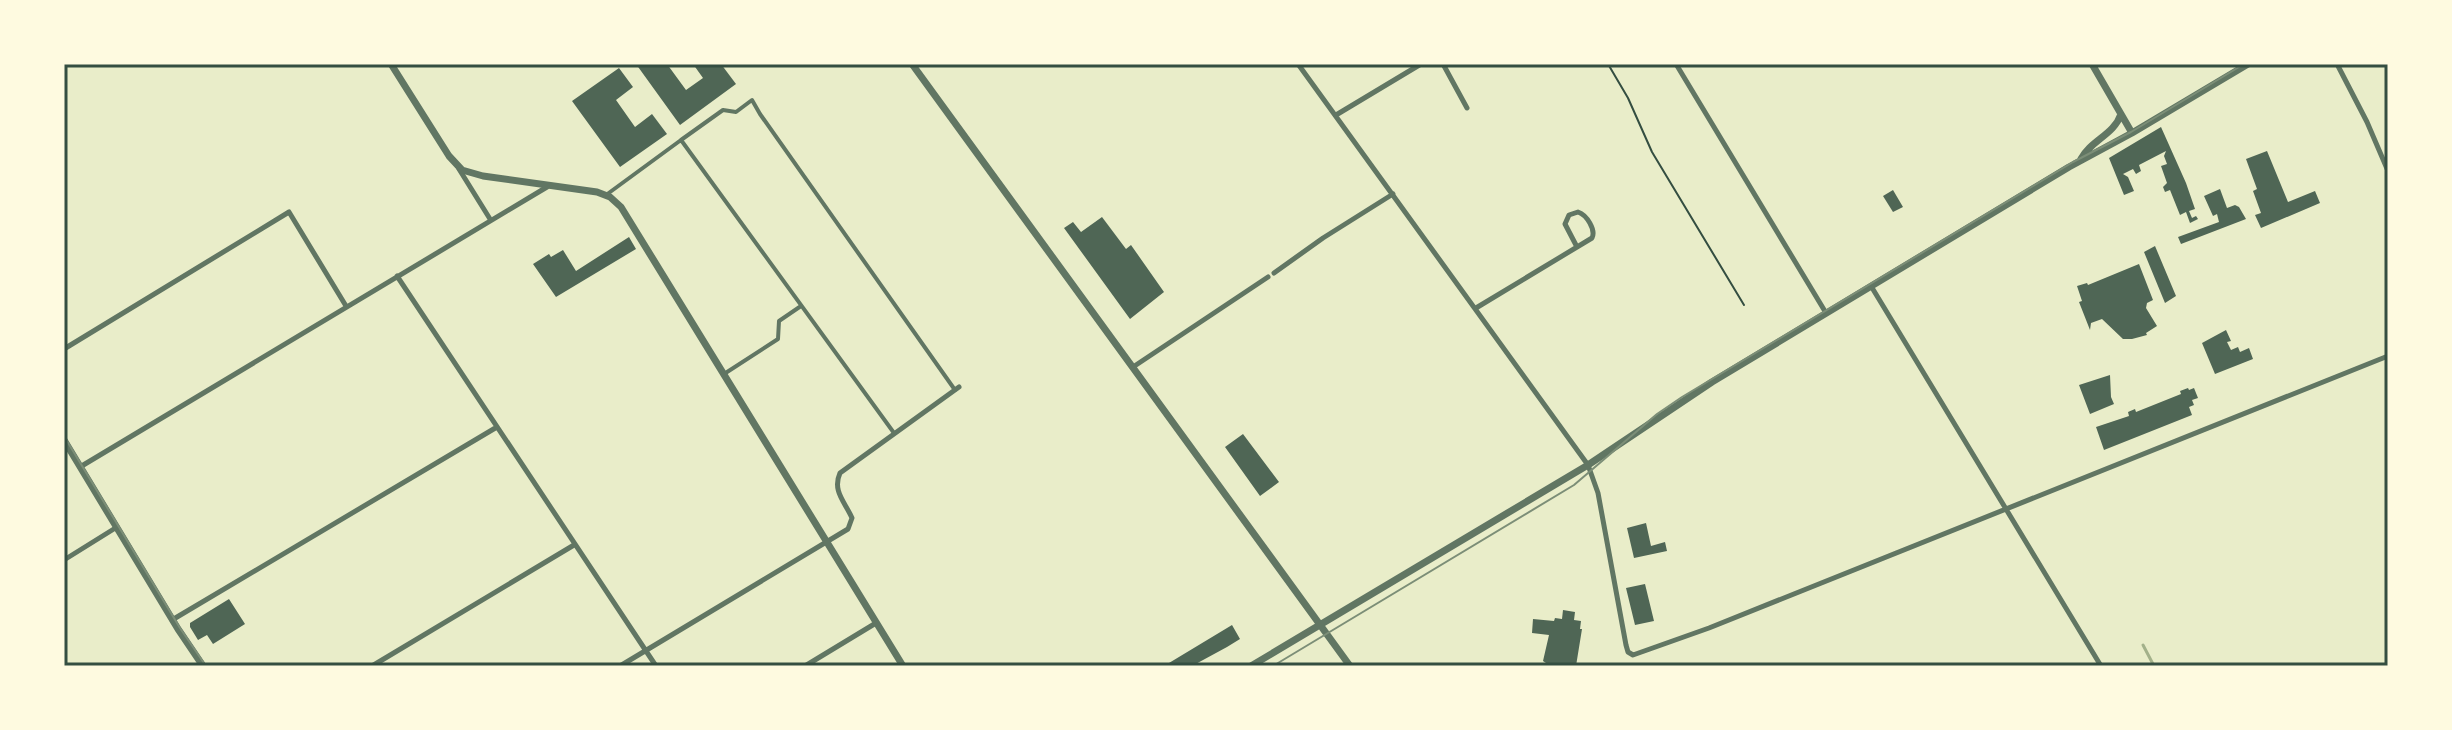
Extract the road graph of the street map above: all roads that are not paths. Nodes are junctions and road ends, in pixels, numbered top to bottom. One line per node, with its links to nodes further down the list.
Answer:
1 (391, 64): 16 (street)
2 (912, 64): 31 (street)
3 (1298, 64): 12 (street)
4 (1421, 64): 12 (street)
5 (1443, 64): 10 (street)
6 (1676, 64): 28 (street)
7 (2092, 64): 11 (street)
8 (2248, 64): 13 (street)
9 (2337, 64): 17 (street)
10 (1467, 108)
11 (2121, 114): 13 (street); 15 (street)
12 (1336, 115): 19 (street)
13 (2132, 133): 15 (street)
14 (681, 140): 20 (street); 26 (street); 33 (street)
15 (2080, 161): 24 (street)
16 (459, 168): 18 (street); 21 (street)
17 (2388, 171)
18 (552, 185): 20 (street); 21 (street)
19 (1393, 194): 27 (street); 31 (street)
20 (606, 195): 32 (street)
21 (490, 219): 23 (street)
22 (1577, 247): 22 (street); 27 (street)
23 (397, 276): 25 (street); 34 (street)
24 (1871, 286): 28 (street); 39 (street)
25 (346, 306): 29 (street); 38 (street)
26 (801, 306): 32 (street); 35 (street)
27 (1476, 308): 37 (street)
28 (1826, 313): 37 (street)
29 (64, 349)
30 (2388, 356): 39 (street)
31 (1133, 367): 46 (street)
32 (724, 374): 41 (street)
33 (957, 388): 35 (street)
34 (497, 427): 42 (street); 44 (street)
35 (894, 433): 41 (street)
36 (64, 440): 38 (street)
37 (1588, 465): 39 (street); 46 (street)
38 (80, 467): 40 (street)
39 (2006, 509): 56 (street)
40 (117, 527): 43 (street); 44 (street)
41 (827, 542): 45 (street); 47 (street)
42 (574, 545): 47 (street); 49 (street)
43 (64, 560)
44 (172, 620): 48 (street)
45 (876, 623): 52 (street); 53 (street)
46 (1320, 625): 54 (street); 55 (street)
47 (645, 651): 50 (street); 51 (street)
48 (203, 666)
49 (372, 666)
50 (620, 666)
51 (656, 666)
52 (805, 666)
53 (903, 666)
54 (1251, 666)
55 (1350, 666)
56 (2101, 666)

